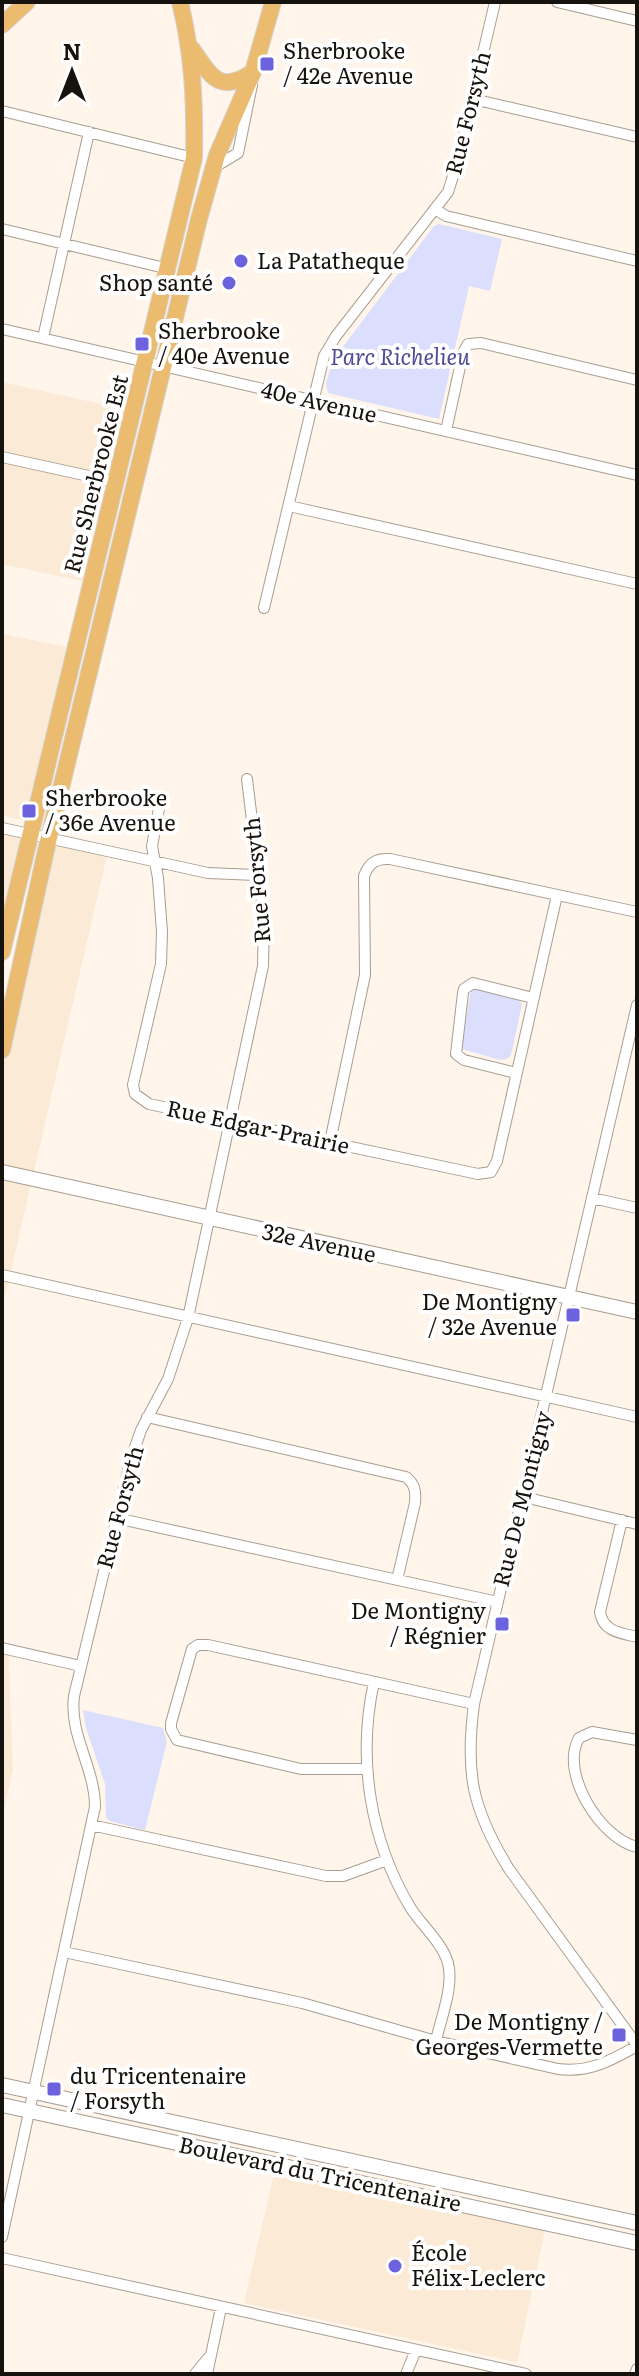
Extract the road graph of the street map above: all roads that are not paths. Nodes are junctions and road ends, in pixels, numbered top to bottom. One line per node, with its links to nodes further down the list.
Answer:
1 (27, 2): 7 (main road)
2 (180, 2): 8 (main road, Rue Sherbrooke Est)
3 (273, 2): 9 (main road, Rue Sherbrooke Est)
4 (495, 2): 10 (street, Rue Forsyth)
5 (557, 2): 6 (street)
6 (637, 21)
7 (2, 25)
8 (191, 47): 9 (main road); 14 (main road, Rue Sherbrooke Est)
9 (253, 72): 23 (main road, Rue Sherbrooke Est)
10 (473, 99): 13 (street); 15 (street, Rue Forsyth)
11 (2, 111): 12 (street)
12 (89, 132): 14 (street); 17 (street)
13 (637, 137)
14 (194, 158): 19 (main road, Rue Sherbrooke Est)
15 (435, 209): 18 (street); 25 (street, Rue Forsyth)
16 (2, 229): 17 (street)
17 (64, 243): 19 (street); 21 (street)
18 (637, 261)
19 (169, 269): 22 (main road, Rue Sherbrooke Est)
20 (2, 329): 21 (street, 40e Avenue)
21 (43, 338): 22 (street, 40e Avenue)
22 (146, 362): 23 (street, 40e Avenue); 29 (main road, Rue Sherbrooke Est)
23 (165, 366): 25 (street, 40e Avenue); 37 (main road, Rue Sherbrooke Est)
24 (637, 380): 26 (street)
25 (312, 400): 26 (street, 40e Avenue); 30 (street, Rue Forsyth)
26 (446, 431): 28 (street, 40e Avenue)
27 (2, 457): 29 (street)
28 (637, 475)
29 (116, 482): 36 (main road, Rue Sherbrooke Est)
30 (289, 506): 31 (street); 32 (street, Rue Forsyth)
31 (637, 584)
32 (264, 608)
33 (247, 779): 39 (street, Rue Forsyth)
34 (161, 798): 38 (street, Rue Edgar-Prairie)
35 (2, 828): 36 (street)
36 (31, 834): 37 (street); 42 (main road, Rue Sherbrooke Est)
37 (49, 838): 38 (street); 45 (main road, Rue Sherbrooke Est)
38 (154, 861): 39 (street); 47 (street, Rue Edgar-Prairie)
39 (258, 875): 47 (street, Rue Forsyth)
40 (557, 895): 41 (street); 43 (street); 48 (street)
41 (637, 912)
42 (2, 952)
43 (533, 998): 46 (street); 46 (street)
44 (637, 1005): 50 (street, Rue De Montigny)
45 (2, 1050)
46 (516, 1073): 48 (street, Rue Edgar-Prairie)
47 (231, 1121): 48 (street, Rue Edgar-Prairie); 52 (street, Rue Forsyth)
48 (330, 1142)
49 (2, 1172): 52 (street, 32e Avenue)
50 (592, 1198): 51 (street); 54 (street, Rue De Montigny)
51 (637, 1208)
52 (209, 1219): 54 (street, 32e Avenue); 56 (street, Rue Forsyth)
53 (2, 1275): 56 (street)
54 (569, 1297): 55 (street, 32e Avenue); 57 (street, Rue De Montigny)
55 (637, 1312)
56 (188, 1318): 57 (street); 58 (street, Rue Forsyth)
57 (547, 1398): 59 (street); 60 (street, Rue De Montigny)
58 (147, 1417): 61 (street, Rue Forsyth); 64 (street)
59 (637, 1417)
60 (524, 1497): 62 (street); 65 (street, Rue De Montigny)
61 (116, 1518): 64 (street); 68 (street, Rue Forsyth)
62 (622, 1520): 63 (street); 66 (street)
63 (637, 1524)
64 (397, 1580): 65 (street)
65 (498, 1602): 70 (street, Rue De Montigny)
66 (637, 1637)
67 (2, 1648): 68 (street)
68 (81, 1666): 73 (street, Rue Forsyth)
69 (374, 1682): 70 (street); 72 (street); 72 (street)
70 (474, 1704): 78 (street, Rue De Montigny)
71 (637, 1740): 74 (street)
72 (367, 1769): 75 (street)
73 (91, 1825): 75 (street); 76 (street, Rue Forsyth)
74 (637, 1847)
75 (387, 1860): 77 (street)
76 (64, 1952): 77 (street); 80 (street, Rue Forsyth)
77 (436, 2041): 78 (street)
78 (637, 2046)
79 (2, 2085): 80 (street, Boulevard du Tricentenaire)
80 (34, 2092): 82 (street, Rue Forsyth); 83 (street, Boulevard du Tricentenaire)
81 (2, 2105): 82 (street, Boulevard du Tricentenaire)
82 (29, 2111): 84 (street, Rue Forsyth); 85 (street, Boulevard du Tricentenaire)
83 (637, 2223)
84 (2, 2237)
85 (637, 2243)
86 (2, 2258): 87 (street)
87 (221, 2308): 88 (street); 89 (street)
88 (416, 2350): 90 (street); 93 (street)
89 (212, 2353): 91 (street); 92 (street)
90 (521, 2373)
91 (195, 2374)
92 (207, 2374)
93 (406, 2374)

